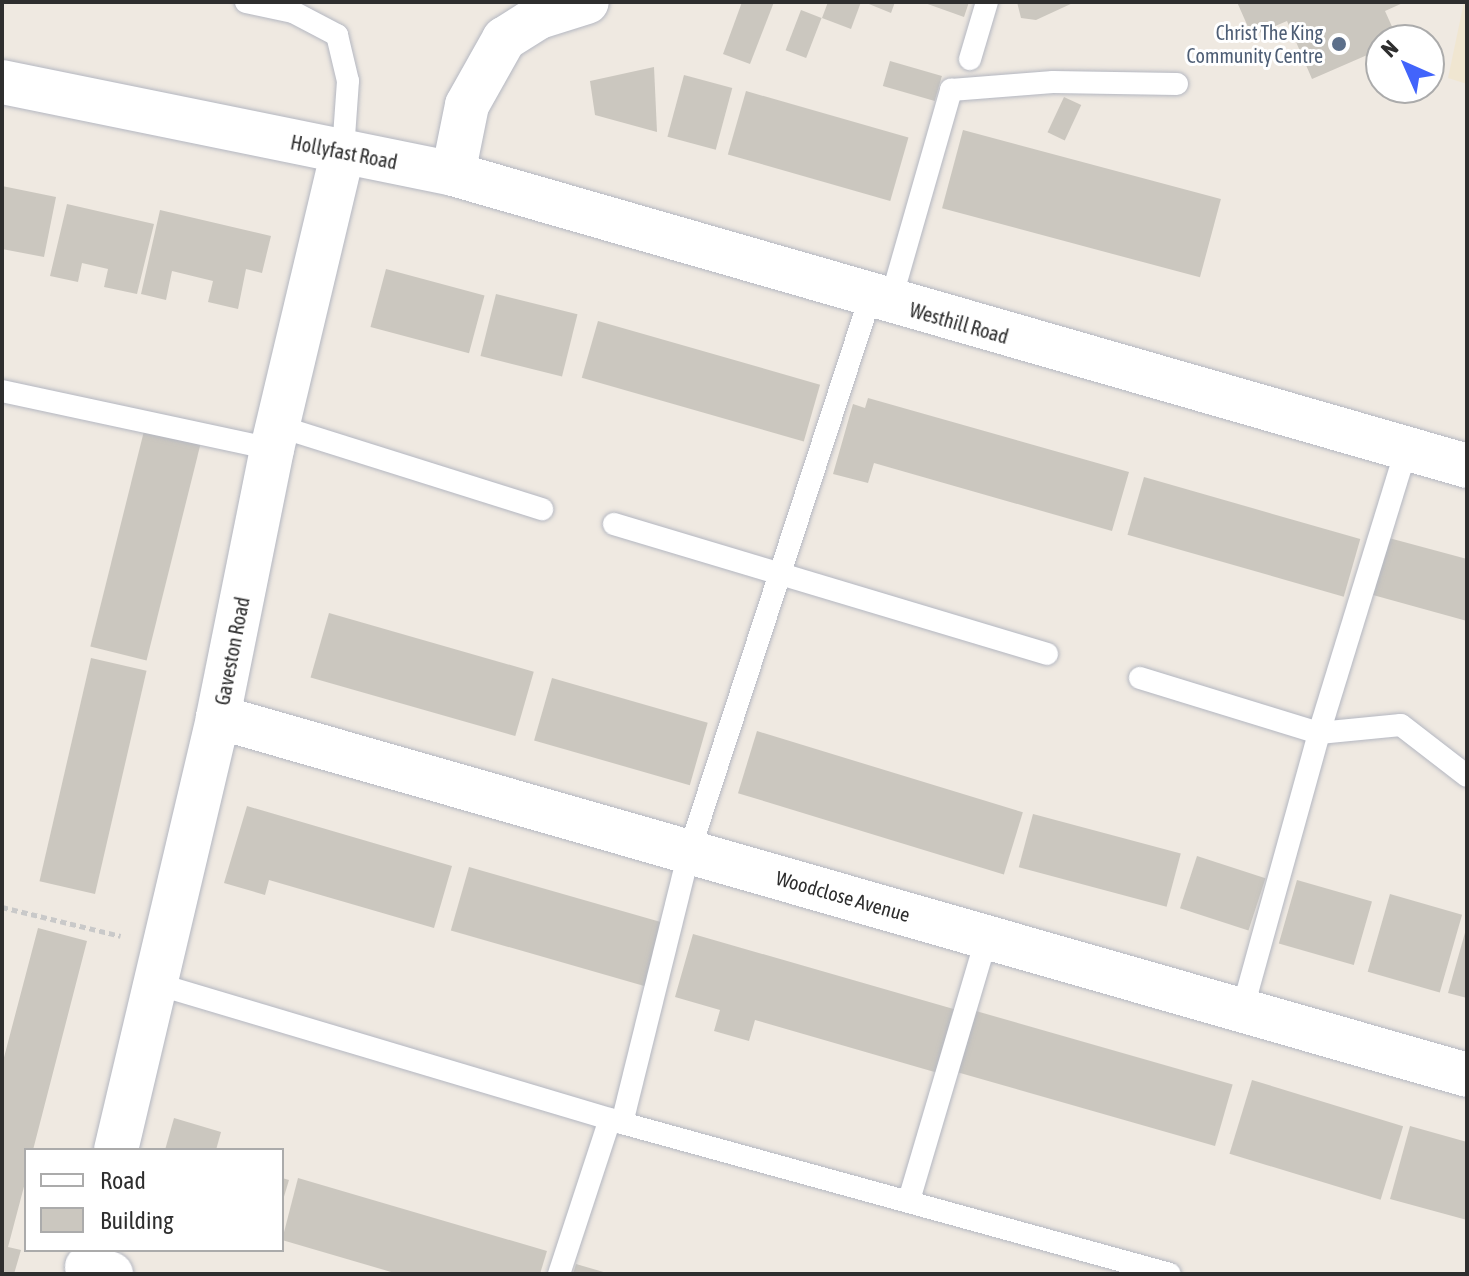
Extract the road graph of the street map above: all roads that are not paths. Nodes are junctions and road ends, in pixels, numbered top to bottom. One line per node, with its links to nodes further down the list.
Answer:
1 (246, 2): 7 (lane)
2 (587, 2): 8 (street)
3 (987, 2): 4 (lane)
4 (970, 59)
5 (2, 82): 7 (street, Hollyfast Road)
6 (1177, 84): 9 (lane)
7 (343, 151): 8 (street, Hollyfast Road); 11 (street, Gaveston Road)
8 (453, 174): 9 (street, Westhill Road)
9 (880, 301): 12 (street, Westhill Road); 16 (lane)
10 (2, 392): 11 (lane)
11 (275, 437): 14 (lane); 19 (street, Gaveston Road)
12 (1406, 450): 13 (street, Westhill Road); 20 (lane)
13 (1467, 466)
14 (542, 509)
15 (614, 524): 16 (lane)
16 (782, 577): 17 (lane); 22 (lane)
17 (1047, 654)
18 (1140, 678): 20 (lane)
19 (218, 717): 22 (street, Woodclose Avenue); 24 (street, Gaveston Road)
20 (1319, 733): 21 (lane); 25 (lane)
21 (1467, 776)
22 (689, 852): 23 (street, Woodclose Avenue); 27 (lane)
23 (987, 937): 25 (street, Woodclose Avenue); 29 (lane)
24 (160, 965): 27 (lane); 28 (street, Gaveston Road)
25 (1242, 1011): 26 (street, Woodclose Avenue)
26 (1467, 1075)
27 (616, 1121): 29 (lane); 30 (lane)
28 (116, 1148)
29 (909, 1200): 31 (lane)
30 (559, 1274)
31 (1170, 1274)

